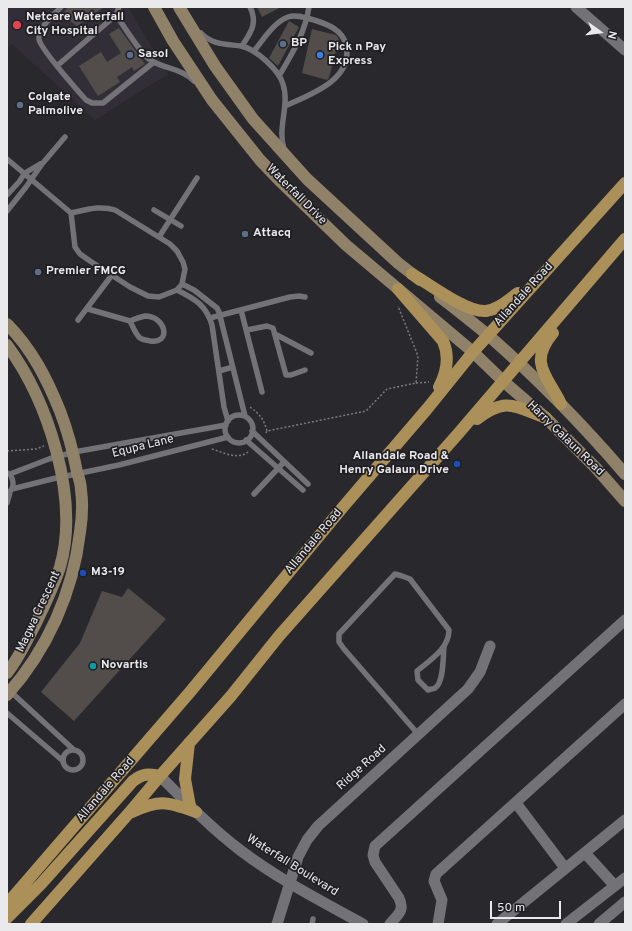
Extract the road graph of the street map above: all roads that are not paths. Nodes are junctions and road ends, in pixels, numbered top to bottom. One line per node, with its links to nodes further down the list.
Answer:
1 (61, 7): 14 (lane)
2 (119, 7): 8 (lane)
3 (154, 7): 16 (main road, Waterfall Drive)
4 (250, 7): 10 (lane)
5 (309, 7): 9 (lane)
6 (576, 7): 11 (street)
7 (180, 10): 10 (lane); 19 (main road, Waterfall Drive)
8 (116, 15): 13 (lane); 14 (lane)
9 (307, 18): 12 (lane); 15 (lane); 17 (lane)
10 (242, 46): 12 (lane)
11 (625, 50)
12 (254, 52): 15 (lane)
13 (154, 62): 14 (lane); 16 (lane)
14 (58, 65)
15 (279, 76): 17 (lane)
16 (212, 100): 38 (main road, Waterfall Drive)
17 (285, 106): 19 (lane)
18 (65, 137): 21 (lane)
19 (287, 157): 34 (main road, Waterfall Drive)
20 (7, 159): 22 (lane)
21 (42, 164): 22 (lane); 24 (lane)
22 (25, 174): 24 (lane); 26 (lane)
23 (197, 178): 30 (lane)
24 (31, 180): 28 (lane); 29 (lane)
25 (625, 183): 36 (main road, Allandale Road)
26 (7, 195)
27 (154, 210): 30 (lane)
28 (7, 211)
29 (71, 213): 32 (lane); 35 (lane)
30 (170, 219): 31 (lane); 32 (lane)
31 (181, 226)
32 (159, 237): 37 (lane)
33 (625, 238): 41 (main road)
34 (412, 274): 36 (main road); 51 (main road, Waterfall Drive)
35 (112, 275): 39 (lane); 42 (lane)
36 (538, 279): 51 (main road, Allandale Road)
37 (182, 284): 39 (lane); 44 (lane)
38 (398, 289): 53 (main road, Waterfall Drive); 62 (main road)
39 (177, 290): 45 (lane)
40 (305, 297): 43 (lane)
41 (573, 299): 55 (main road); 61 (main road)
42 (88, 309): 46 (lane); 47 (lane)
43 (241, 310): 44 (lane); 49 (lane)
44 (220, 315): 45 (lane); 56 (lane)
45 (210, 318): 58 (lane)
46 (78, 320)
47 (130, 321): 47 (lane)
48 (7, 324): 70 (main road, Magwa Crescent)
49 (247, 330): 50 (lane); 60 (lane)
50 (275, 334): 54 (lane); 57 (lane)
51 (488, 335): 53 (main road, Allandale Road); 55 (main road, Harry Galaun Road)
52 (7, 345): 71 (main road, Magwa Crescent)
53 (473, 352): 59 (main road, Harry Galaun Road); 62 (main road, Allandale Road)
54 (311, 353)
55 (518, 363): 59 (main road); 61 (main road, Harry Galaun Road)
56 (234, 367): 58 (lane); 63 (lane)
57 (306, 370)
58 (219, 371): 65 (lane)
59 (503, 381): 64 (main road, Harry Galaun Road); 67 (main road)
60 (262, 392)
61 (561, 404): 76 (main road, Harry Galaun Road)
62 (427, 410): 106 (main road, Allandale Road)
63 (245, 416): 65 (lane); 66 (lane)
64 (546, 418): 67 (main road); 82 (main road, Harry Galaun Road)
65 (227, 423): 68 (lane); 70 (lane, Equpa Lane)
66 (252, 431): 69 (lane); 72 (lane)
67 (457, 435): 92 (main road)
68 (228, 437): 69 (lane); 75 (lane, Equpa Lane)
69 (246, 440): 73 (lane)
70 (74, 452): 71 (lane, Equpa Lane); 75 (main road, Magwa Crescent)
71 (58, 456): 74 (lane, Equpa Lane); 77 (main road, Magwa Crescent)
72 (284, 462): 73 (lane); 78 (lane)
73 (278, 468): 79 (lane); 81 (lane)
74 (9, 474): 80 (lane)
75 (78, 474): 77 (lane, Equpa Lane); 88 (main road, Magwa Crescent)
76 (625, 474)
77 (62, 477): 80 (lane, Equpa Lane); 87 (main road, Magwa Crescent)
78 (308, 484)
79 (303, 490)
80 (10, 491): 83 (lane)
81 (254, 494)
82 (625, 501)
83 (7, 503)
84 (625, 620): 111 (street)
85 (490, 646): 91 (street, Ridge Road)
86 (444, 647): 86 (lane); 91 (lane)
87 (7, 673)
88 (8, 692): 93 (lane)
89 (625, 704): 96 (street)
90 (7, 713): 94 (lane)
91 (418, 734): 103 (street, Ridge Road)
92 (189, 743): 95 (main road); 97 (main road)
93 (74, 750): 94 (lane); 94 (lane)
94 (63, 761)
95 (160, 776): 97 (street, Waterfall Boulevard); 98 (main road); 107 (main road)
96 (516, 803): 101 (street); 112 (street)
97 (193, 809): 98 (main road); 103 (street, Waterfall Boulevard)
98 (129, 813): 108 (main road)
99 (625, 820): 100 (street)
100 (584, 853): 101 (street); 104 (street)
101 (565, 868): 113 (street)
102 (625, 878): 104 (street)
103 (290, 883): 109 (street, Ridge Road); 110 (street, Waterfall Boulevard)
104 (615, 886): 114 (street)
105 (625, 902): 115 (street)
106 (7, 904)
107 (7, 918)
108 (30, 924)
109 (277, 924)
110 (362, 924)
111 (390, 924)
112 (438, 924)
113 (497, 924)
114 (566, 924)
115 (599, 924)

